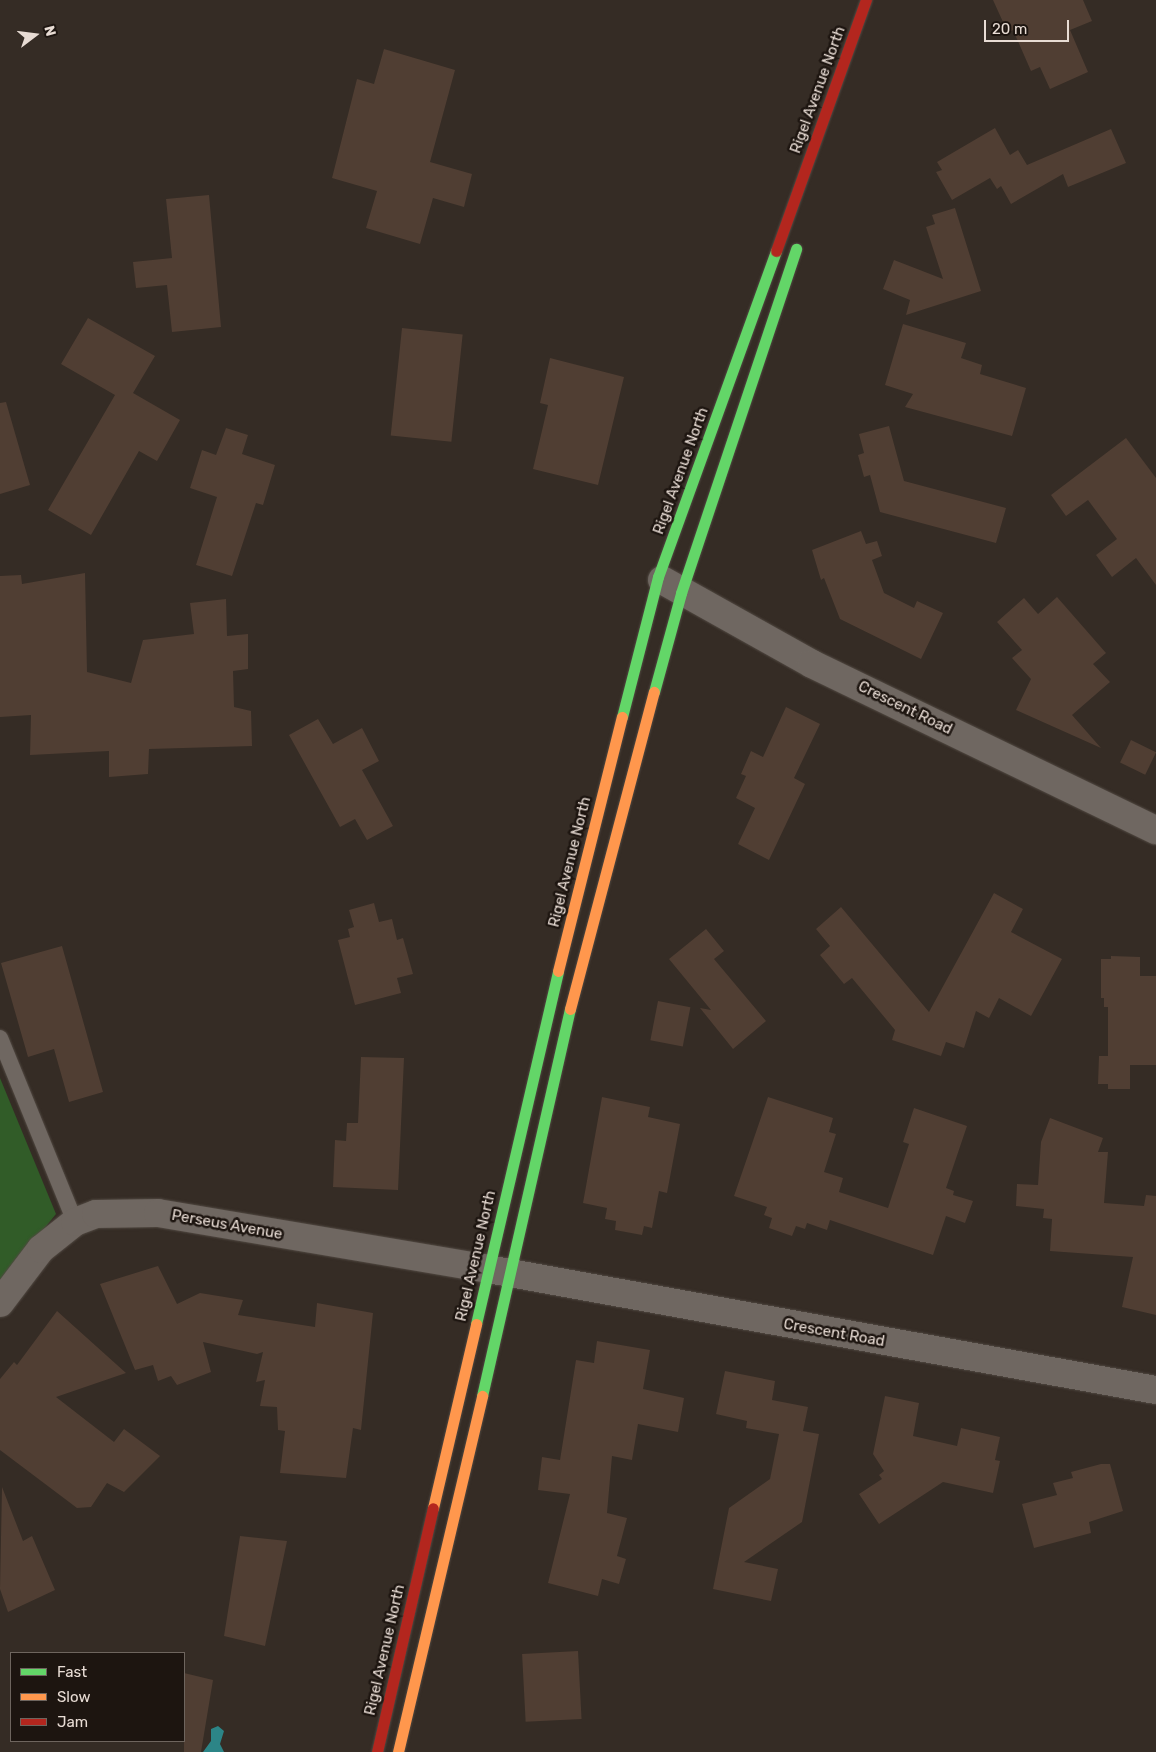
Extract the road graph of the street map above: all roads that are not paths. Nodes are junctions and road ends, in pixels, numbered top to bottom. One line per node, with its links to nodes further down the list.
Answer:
1 (866, 0): 3 (main road, Rigel Avenue North)
2 (801, 235): 4 (main road, Rigel Avenue North)
3 (658, 577): 4 (street, Crescent Road); 8 (main road, Rigel Avenue North)
4 (681, 593): 5 (street, Crescent Road); 8 (main road, Rigel Avenue North)
5 (1156, 830)
6 (0, 1038): 7 (lane)
7 (75, 1222): 8 (street, Perseus Avenue); 9 (street, Perseus Avenue)
8 (500, 1272): 10 (street, Crescent Road); 11 (main road, Rigel Avenue North); 12 (main road, Rigel Avenue North)
9 (0, 1303)
10 (1156, 1390)
11 (377, 1752)
12 (398, 1752)

